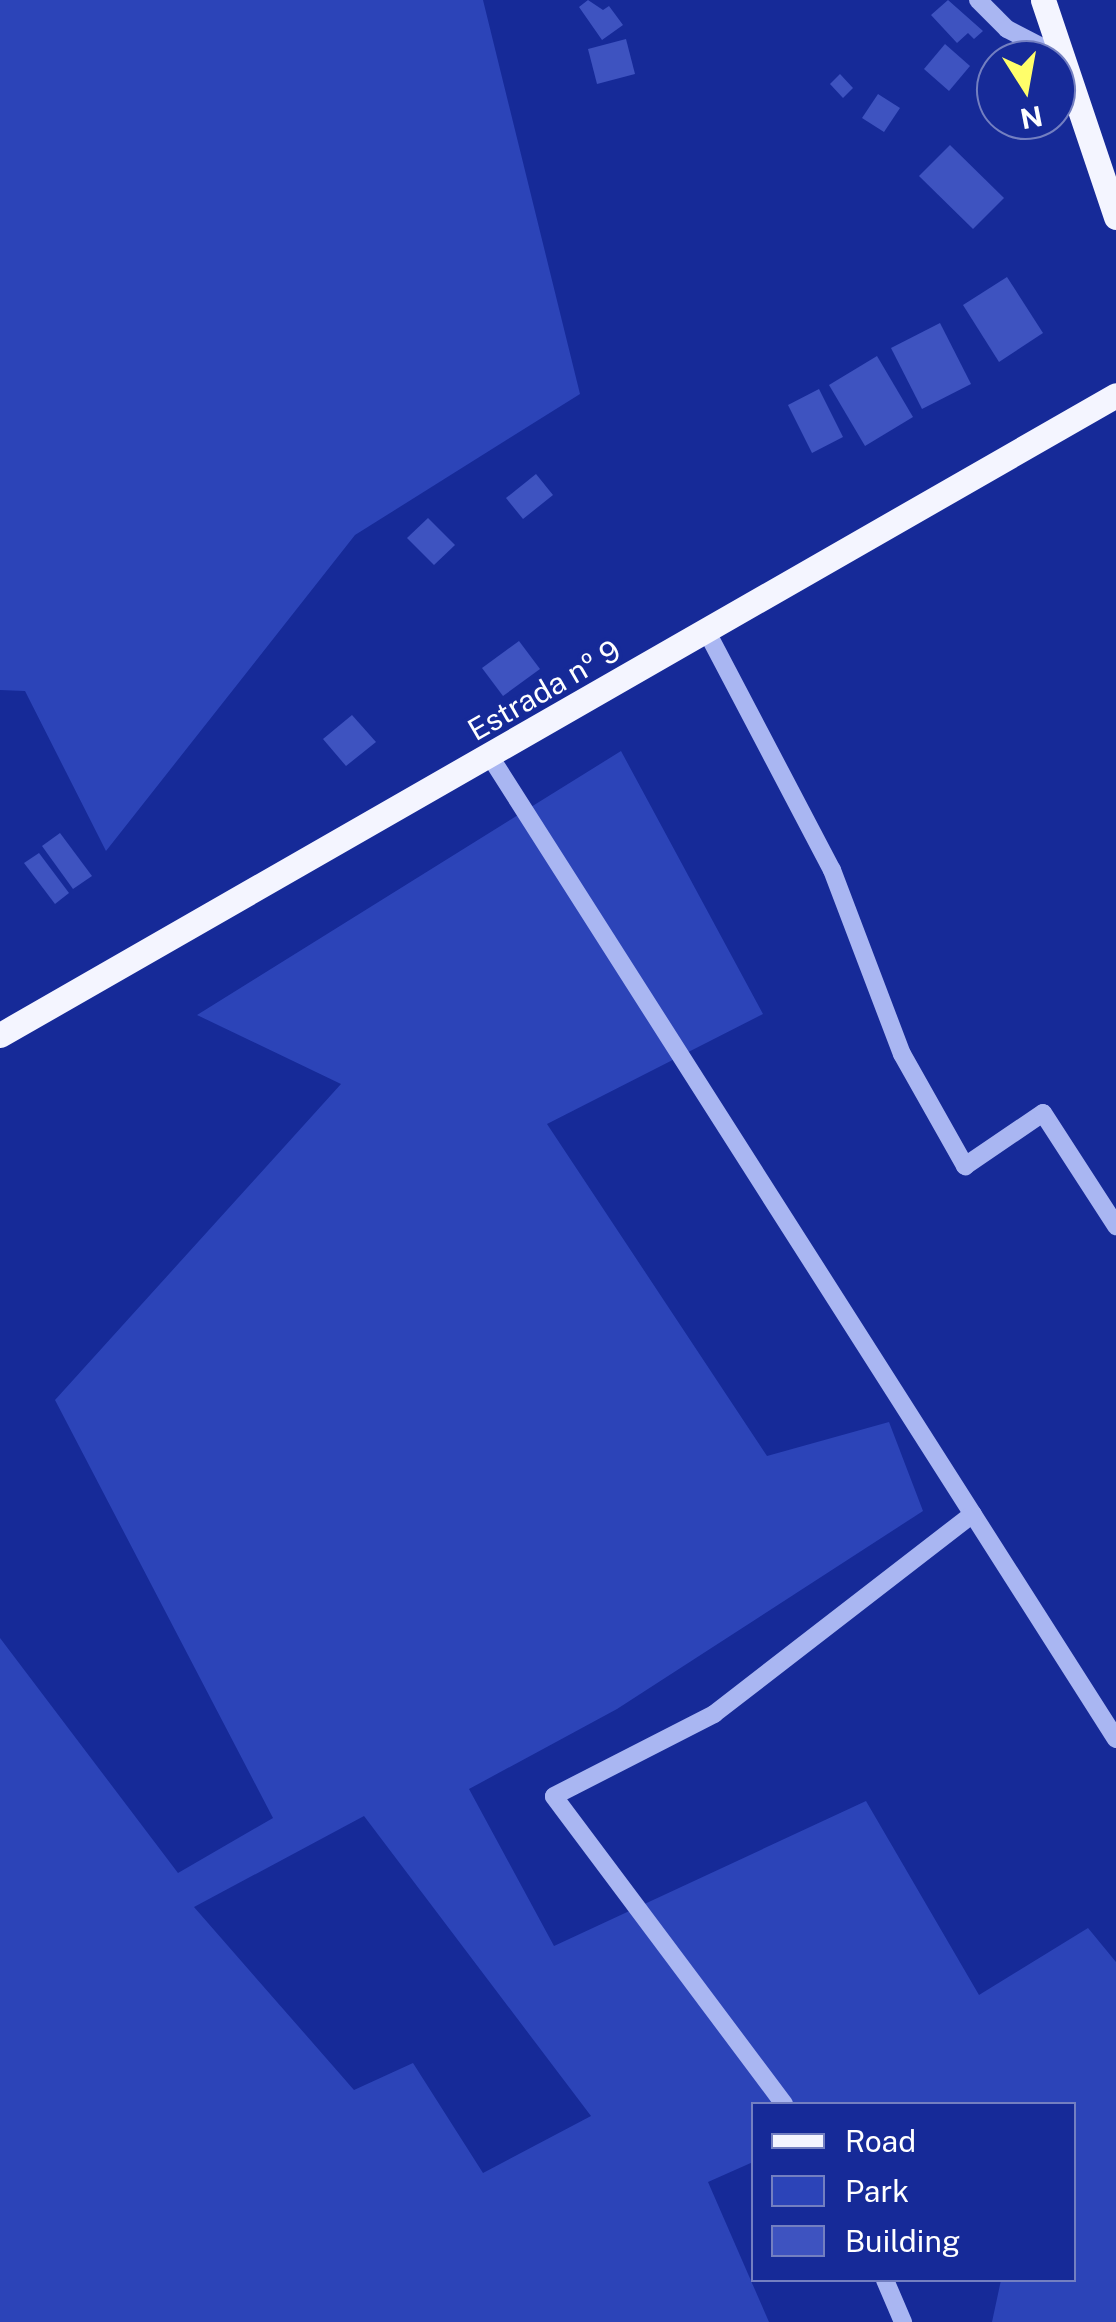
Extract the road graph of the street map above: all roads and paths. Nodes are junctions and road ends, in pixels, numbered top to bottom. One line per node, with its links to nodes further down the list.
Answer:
1 (978, 0): 3 (street)
2 (1044, 0): 4 (main road)
3 (1028, 40)
4 (1056, 40)
5 (1076, 101): 6 (main road)
6 (1116, 217)
7 (1116, 395): 8 (main road, Estrada nº 9)
8 (708, 634): 9 (main road, Estrada nº 9); 11 (street)
9 (491, 758): 10 (main road, Estrada nº 9); 12 (street)
10 (0, 1035)
11 (1116, 1226)
12 (973, 1514): 13 (street); 14 (street)
13 (1116, 1740)
14 (783, 2102)
15 (886, 2282): 16 (street)
16 (903, 2322)

